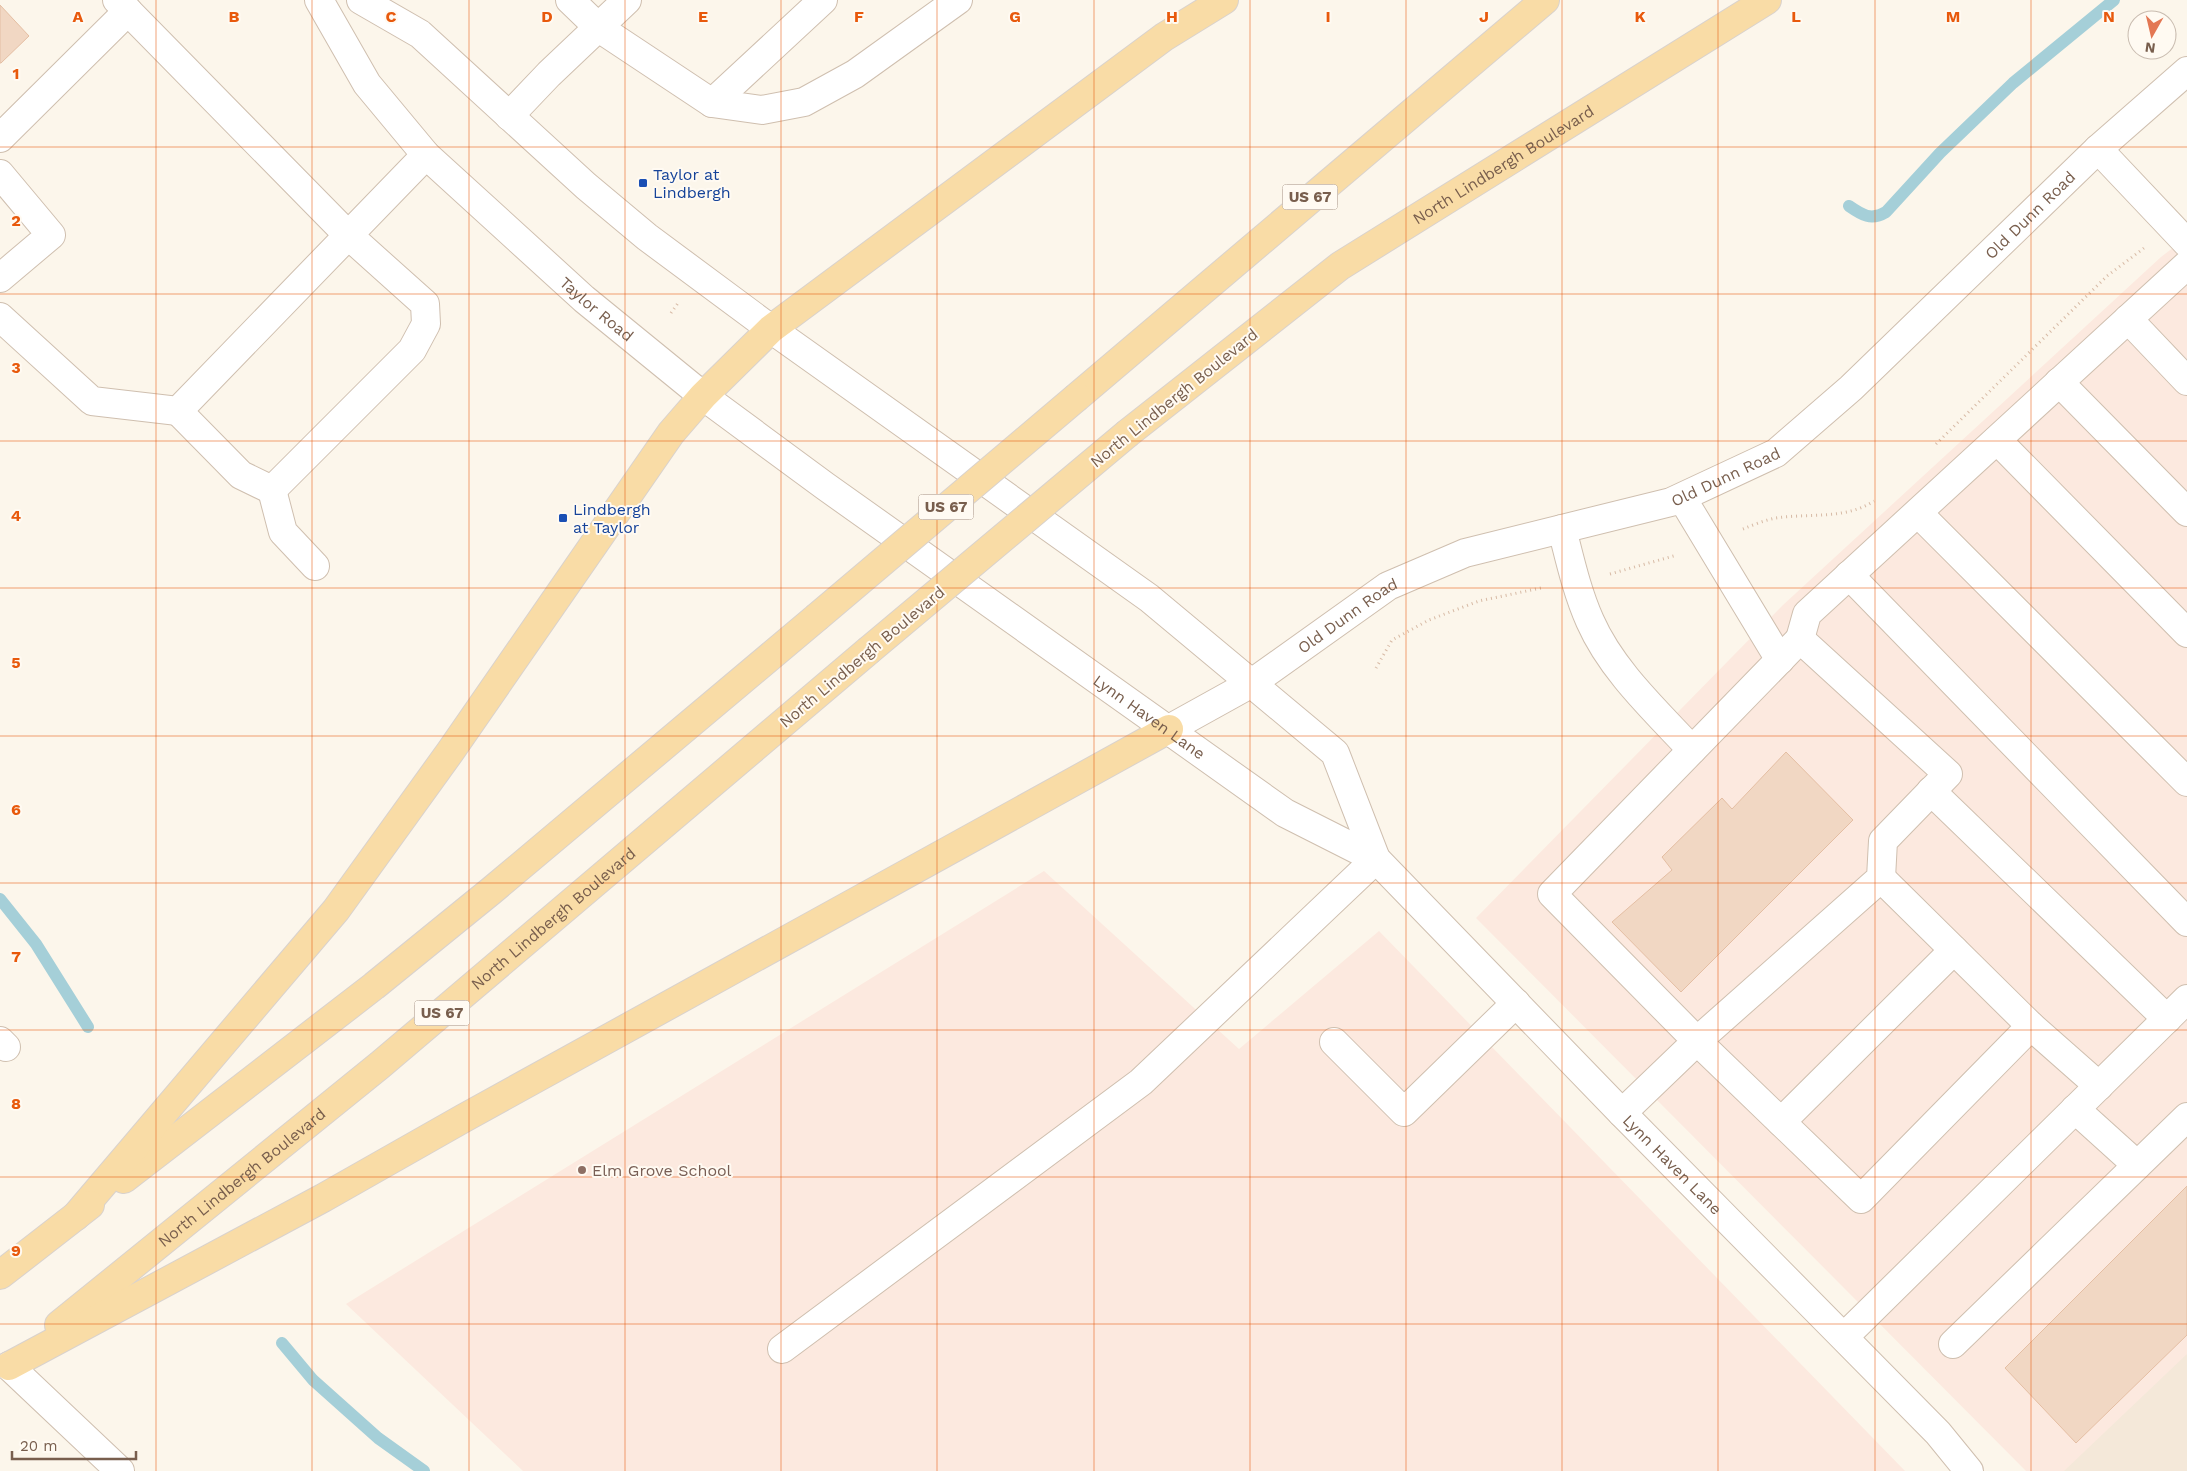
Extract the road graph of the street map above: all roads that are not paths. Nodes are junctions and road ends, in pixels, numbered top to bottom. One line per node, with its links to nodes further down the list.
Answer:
1 (319, 0): 17 (street, Taylor Road)
2 (361, 0): 14 (street)
3 (570, 0): 11 (street)
4 (627, 0): 11 (street)
5 (823, 0): 13 (street)
6 (958, 0): 13 (street)
7 (1224, 0): 25 (main road)
8 (1545, 0): 63 (main road, US 67, bridge)
9 (1768, 0): 68 (main road, North Lindbergh Boulevard / US 67, bridge)
10 (122, 5): 15 (street); 19 (street)
11 (599, 28): 13 (street); 14 (street)
12 (2187, 71): 16 (street, Old Dunn Road)
13 (712, 103)
14 (509, 116): 25 (street)
15 (0, 138)
16 (2098, 149): 20 (street); 32 (street, Old Dunn Road)
17 (426, 155): 19 (street); 28 (street, Taylor Road)
18 (0, 174): 22 (street)
19 (348, 235): 29 (street); 31 (street)
20 (2187, 243)
21 (2187, 265): 24 (street)
22 (0, 278)
23 (0, 318): 29 (street)
24 (2128, 319): 26 (street); 27 (street)
25 (771, 329): 28 (main road); 42 (street, Lynn Haven Lane)
26 (2187, 381)
27 (2059, 382): 30 (street); 33 (street)
28 (703, 396): 36 (street, Taylor Road); 63 (main road)
29 (178, 411): 31 (street)
30 (1997, 440): 34 (street); 39 (street)
31 (272, 490): 37 (street)
32 (1682, 498): 35 (street, Old Dunn Road); 41 (street)
33 (2187, 512)
34 (1918, 513): 38 (street); 45 (street)
35 (1562, 529): 42 (street, Old Dunn Road); 44 (street)
36 (932, 561): 43 (street, Lynn Haven Lane)
37 (315, 566)
38 (1849, 575): 40 (street); 49 (street)
39 (2187, 633)
40 (1800, 640): 41 (street); 46 (street)
41 (1780, 660): 44 (street)
42 (1252, 683): 43 (street, Old Dunn Road); 47 (street, Lynn Haven Lane)
43 (1169, 729): 47 (street, Lynn Haven Lane); 68 (main road)
44 (1692, 750): 55 (street)
45 (2187, 782)
46 (1931, 791): 48 (street); 53 (street)
47 (1376, 859): 52 (street, Lynn Haven Lane); 67 (street)
48 (1881, 878): 50 (street); 55 (street)
49 (2187, 922)
50 (1954, 950): 54 (street); 61 (street)
51 (2187, 999): 53 (street)
52 (1516, 1003): 56 (street); 59 (street, Lynn Haven Lane)
53 (2167, 1019): 57 (street)
54 (2031, 1026): 57 (street); 61 (street)
55 (1697, 1041): 59 (street); 61 (street)
56 (1334, 1042)
57 (2099, 1086): 58 (street)
58 (2076, 1109): 62 (street); 65 (street)
59 (1622, 1113): 65 (street, Lynn Haven Lane)
60 (2187, 1117): 62 (street)
61 (1781, 1122)
62 (2138, 1165): 66 (street)
63 (76, 1216): 64 (main road, US 67)
64 (0, 1275)
65 (1844, 1338): 70 (street, Lynn Haven Lane)
66 (1952, 1344)
67 (782, 1349)
68 (4, 1369): 69 (street)
69 (120, 1471)
70 (1968, 1471)

